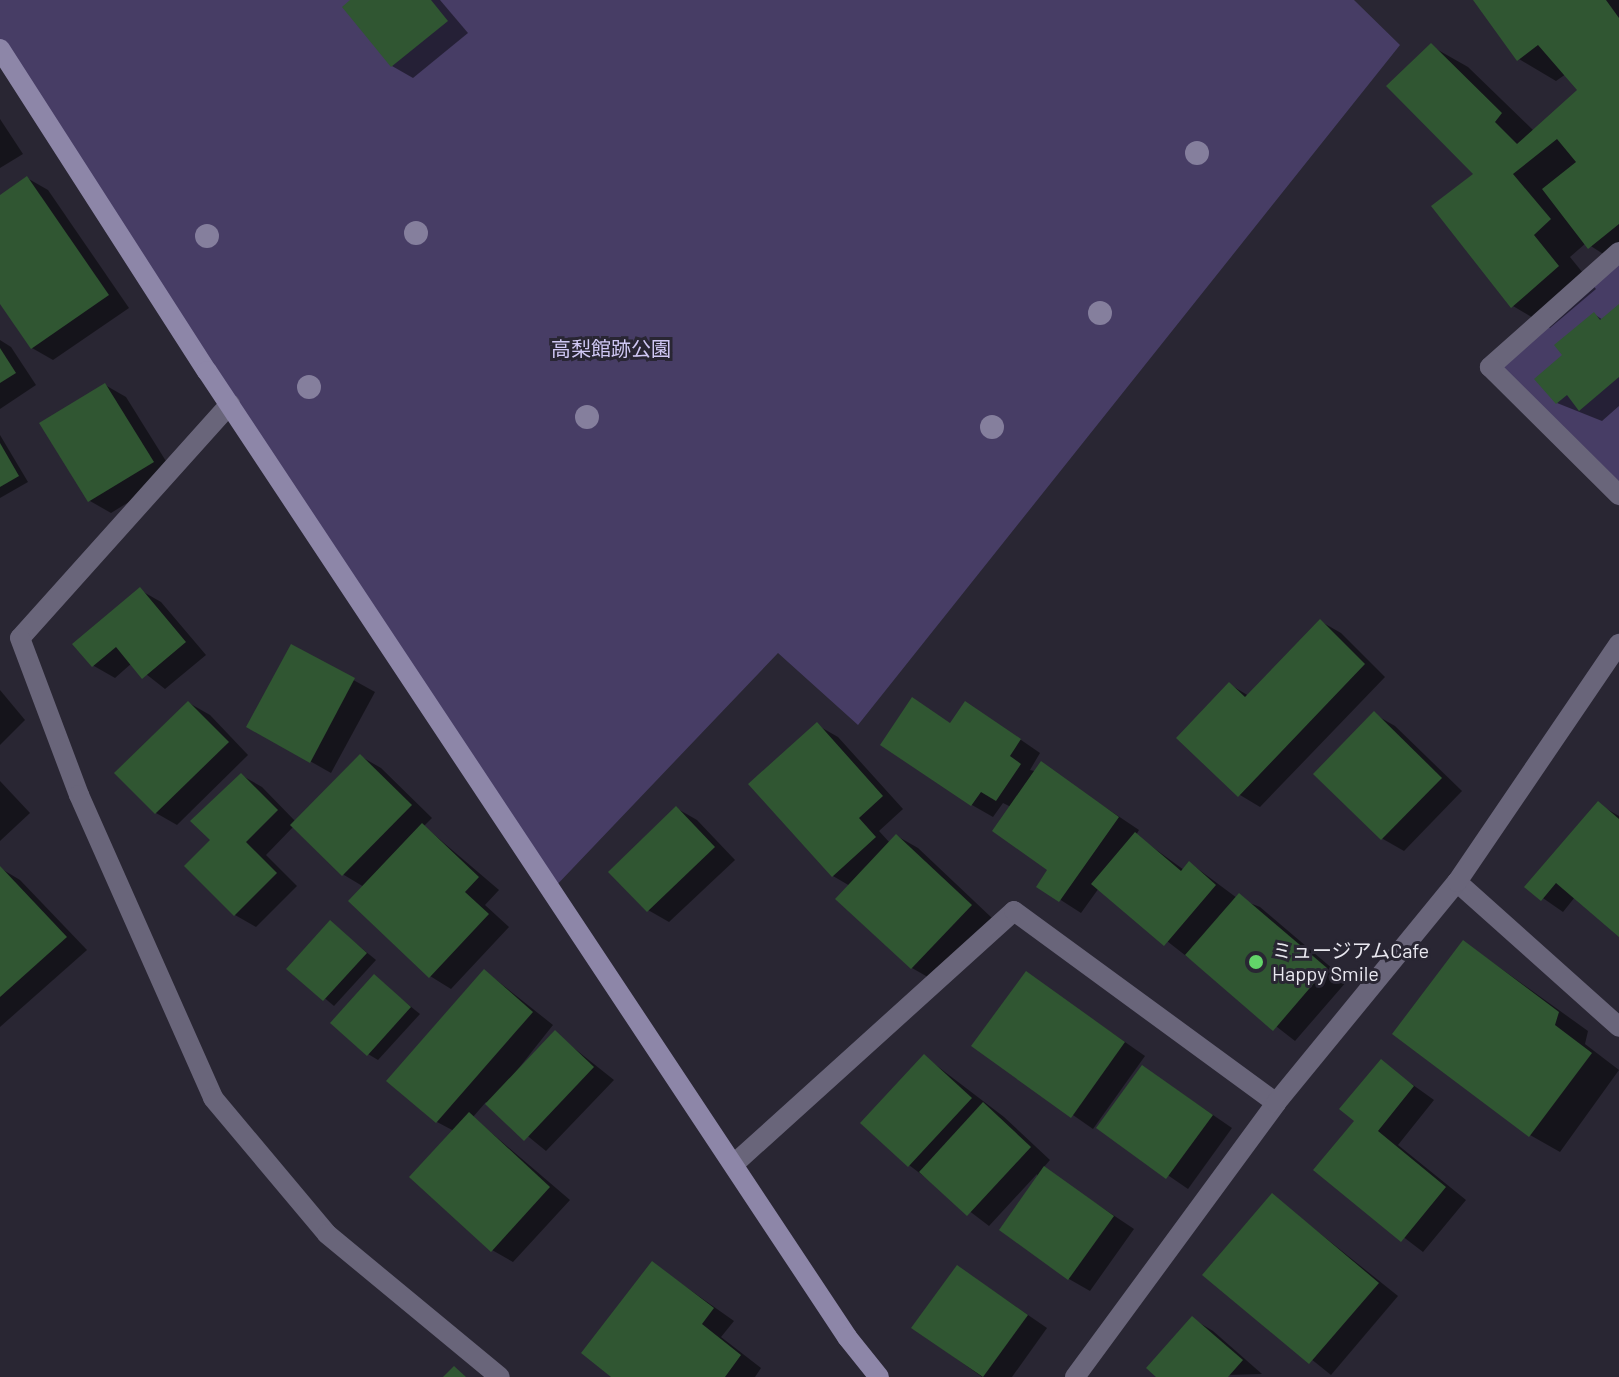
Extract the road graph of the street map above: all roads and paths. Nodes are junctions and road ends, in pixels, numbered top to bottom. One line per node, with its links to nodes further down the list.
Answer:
1 (0, 49): 3 (street)
2 (1619, 252): 4 (street)
3 (230, 404): 9 (street); 10 (street)
4 (1619, 495)
5 (1619, 644): 6 (street)
6 (1457, 882): 7 (street); 8 (street)
7 (1619, 1027)
8 (1276, 1103): 9 (street); 12 (street)
9 (734, 1164): 11 (street)
10 (500, 1377)
11 (879, 1377)
12 (1075, 1377)

